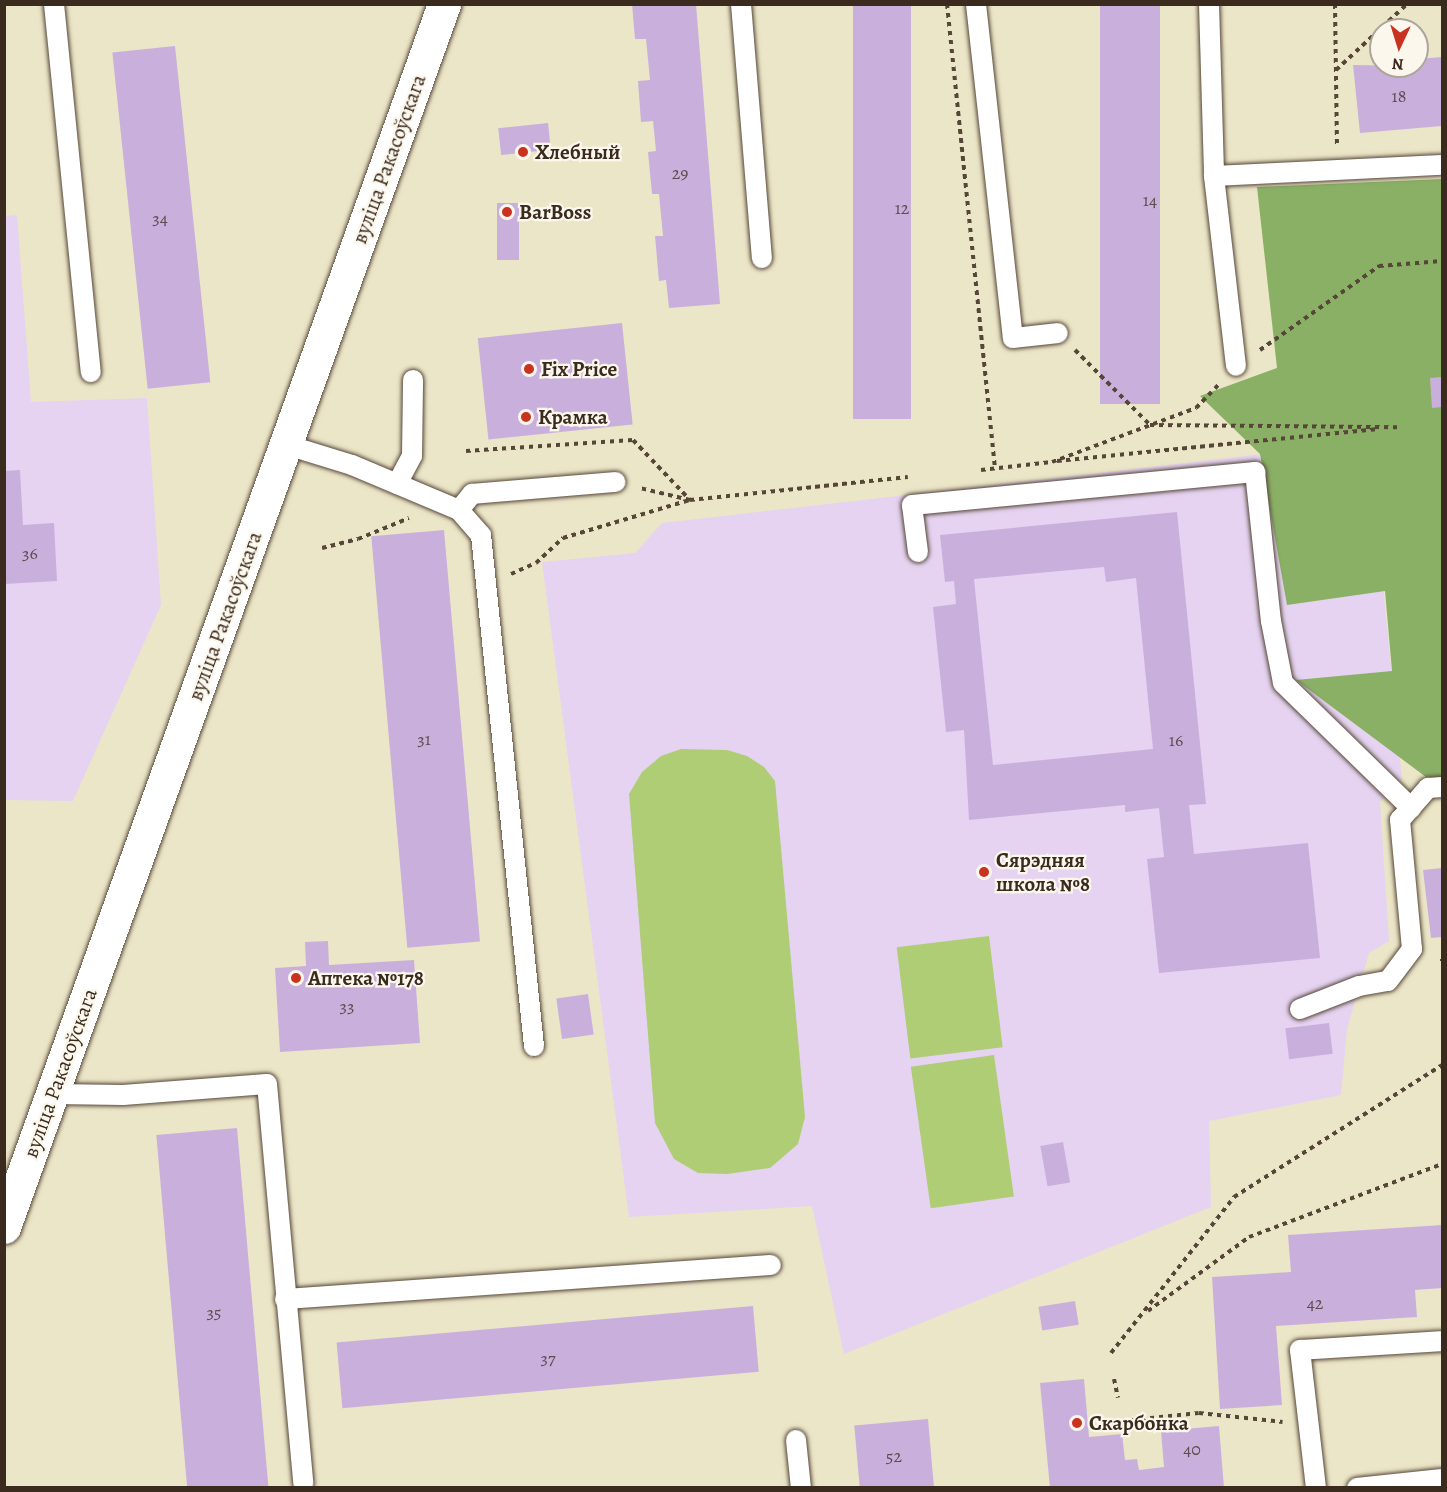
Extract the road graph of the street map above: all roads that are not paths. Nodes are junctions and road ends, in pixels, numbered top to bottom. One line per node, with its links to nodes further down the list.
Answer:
1 (54, 4): 11 (lane)
2 (444, 4): 13 (main road, вуліца Ракасоўскага)
3 (741, 4): 8 (lane)
4 (976, 4): 9 (lane)
5 (1209, 4): 7 (lane)
6 (1443, 165): 7 (lane)
7 (1214, 176): 10 (lane)
8 (762, 258)
9 (1058, 333)
10 (1236, 366)
11 (91, 372)
12 (413, 380): 15 (lane)
13 (287, 445): 15 (lane); 22 (main road, вуліца Ракасоўскага)
14 (616, 482): 16 (lane)
15 (397, 484): 16 (lane)
16 (459, 510): 21 (lane)
17 (918, 552): 19 (lane)
18 (1443, 787): 19 (lane)
19 (1411, 808): 20 (lane)
20 (1300, 1009)
21 (534, 1046)
22 (53, 1094): 23 (main road, вуліца Ракасоўскага); 25 (lane)
23 (4, 1227)
24 (771, 1265): 25 (lane)
25 (285, 1299): 29 (lane)
26 (1443, 1341): 31 (lane)
27 (796, 1440): 30 (lane)
28 (1443, 1479): 32 (lane)
29 (303, 1483)
30 (801, 1488)
31 (1316, 1488)
32 (1357, 1488)

